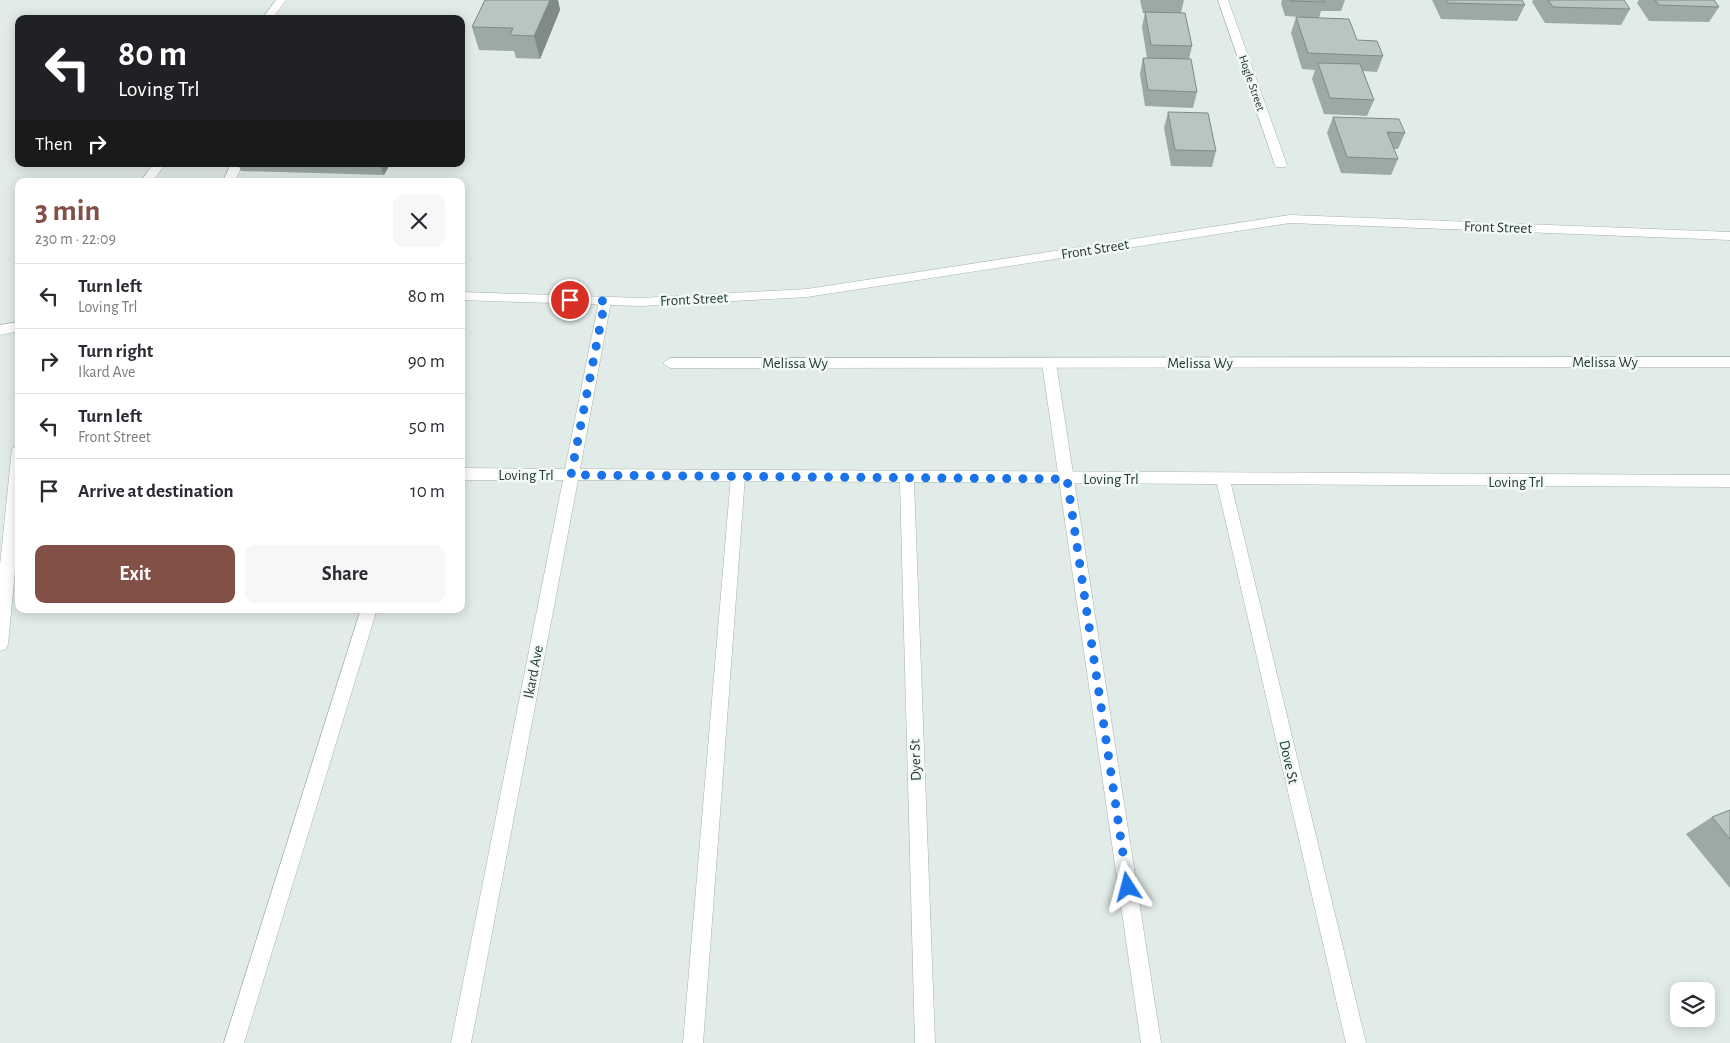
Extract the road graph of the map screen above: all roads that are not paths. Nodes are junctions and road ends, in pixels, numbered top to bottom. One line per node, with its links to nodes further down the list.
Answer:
1 (281, 0): 3 (street)
2 (1222, 0): 4 (street, Hogle Street)
3 (270, 15)
4 (1281, 165)
5 (157, 167): 6 (street)
6 (149, 178)
7 (1730, 236): 9 (street, Front Street)
8 (465, 296): 9 (street, Front Street)
9 (605, 301): 16 (street, Ikard Ave)
10 (15, 327): 11 (street)
11 (0, 330)
12 (1730, 362): 14 (street, Melissa Wy)
13 (670, 363): 14 (street, Melissa Wy)
14 (1049, 363): 19 (street)
15 (465, 474): 16 (street, Loving Trl)
16 (571, 475): 17 (street, Loving Trl); 26 (street, Ikard Ave)
17 (738, 476): 18 (street, Loving Trl); 27 (street)
18 (907, 478): 19 (street, Loving Trl); 28 (street, Dyer St)
19 (1067, 479): 20 (street, Loving Trl); 29 (street)
20 (1222, 480): 21 (street, Loving Trl); 30 (street, Dove St)
21 (1730, 482)
22 (15, 491): 24 (street)
23 (368, 613): 25 (street)
24 (0, 644)
25 (234, 1043)
26 (461, 1043)
27 (693, 1043)
28 (925, 1043)
29 (1152, 1043)
30 (1356, 1043)

